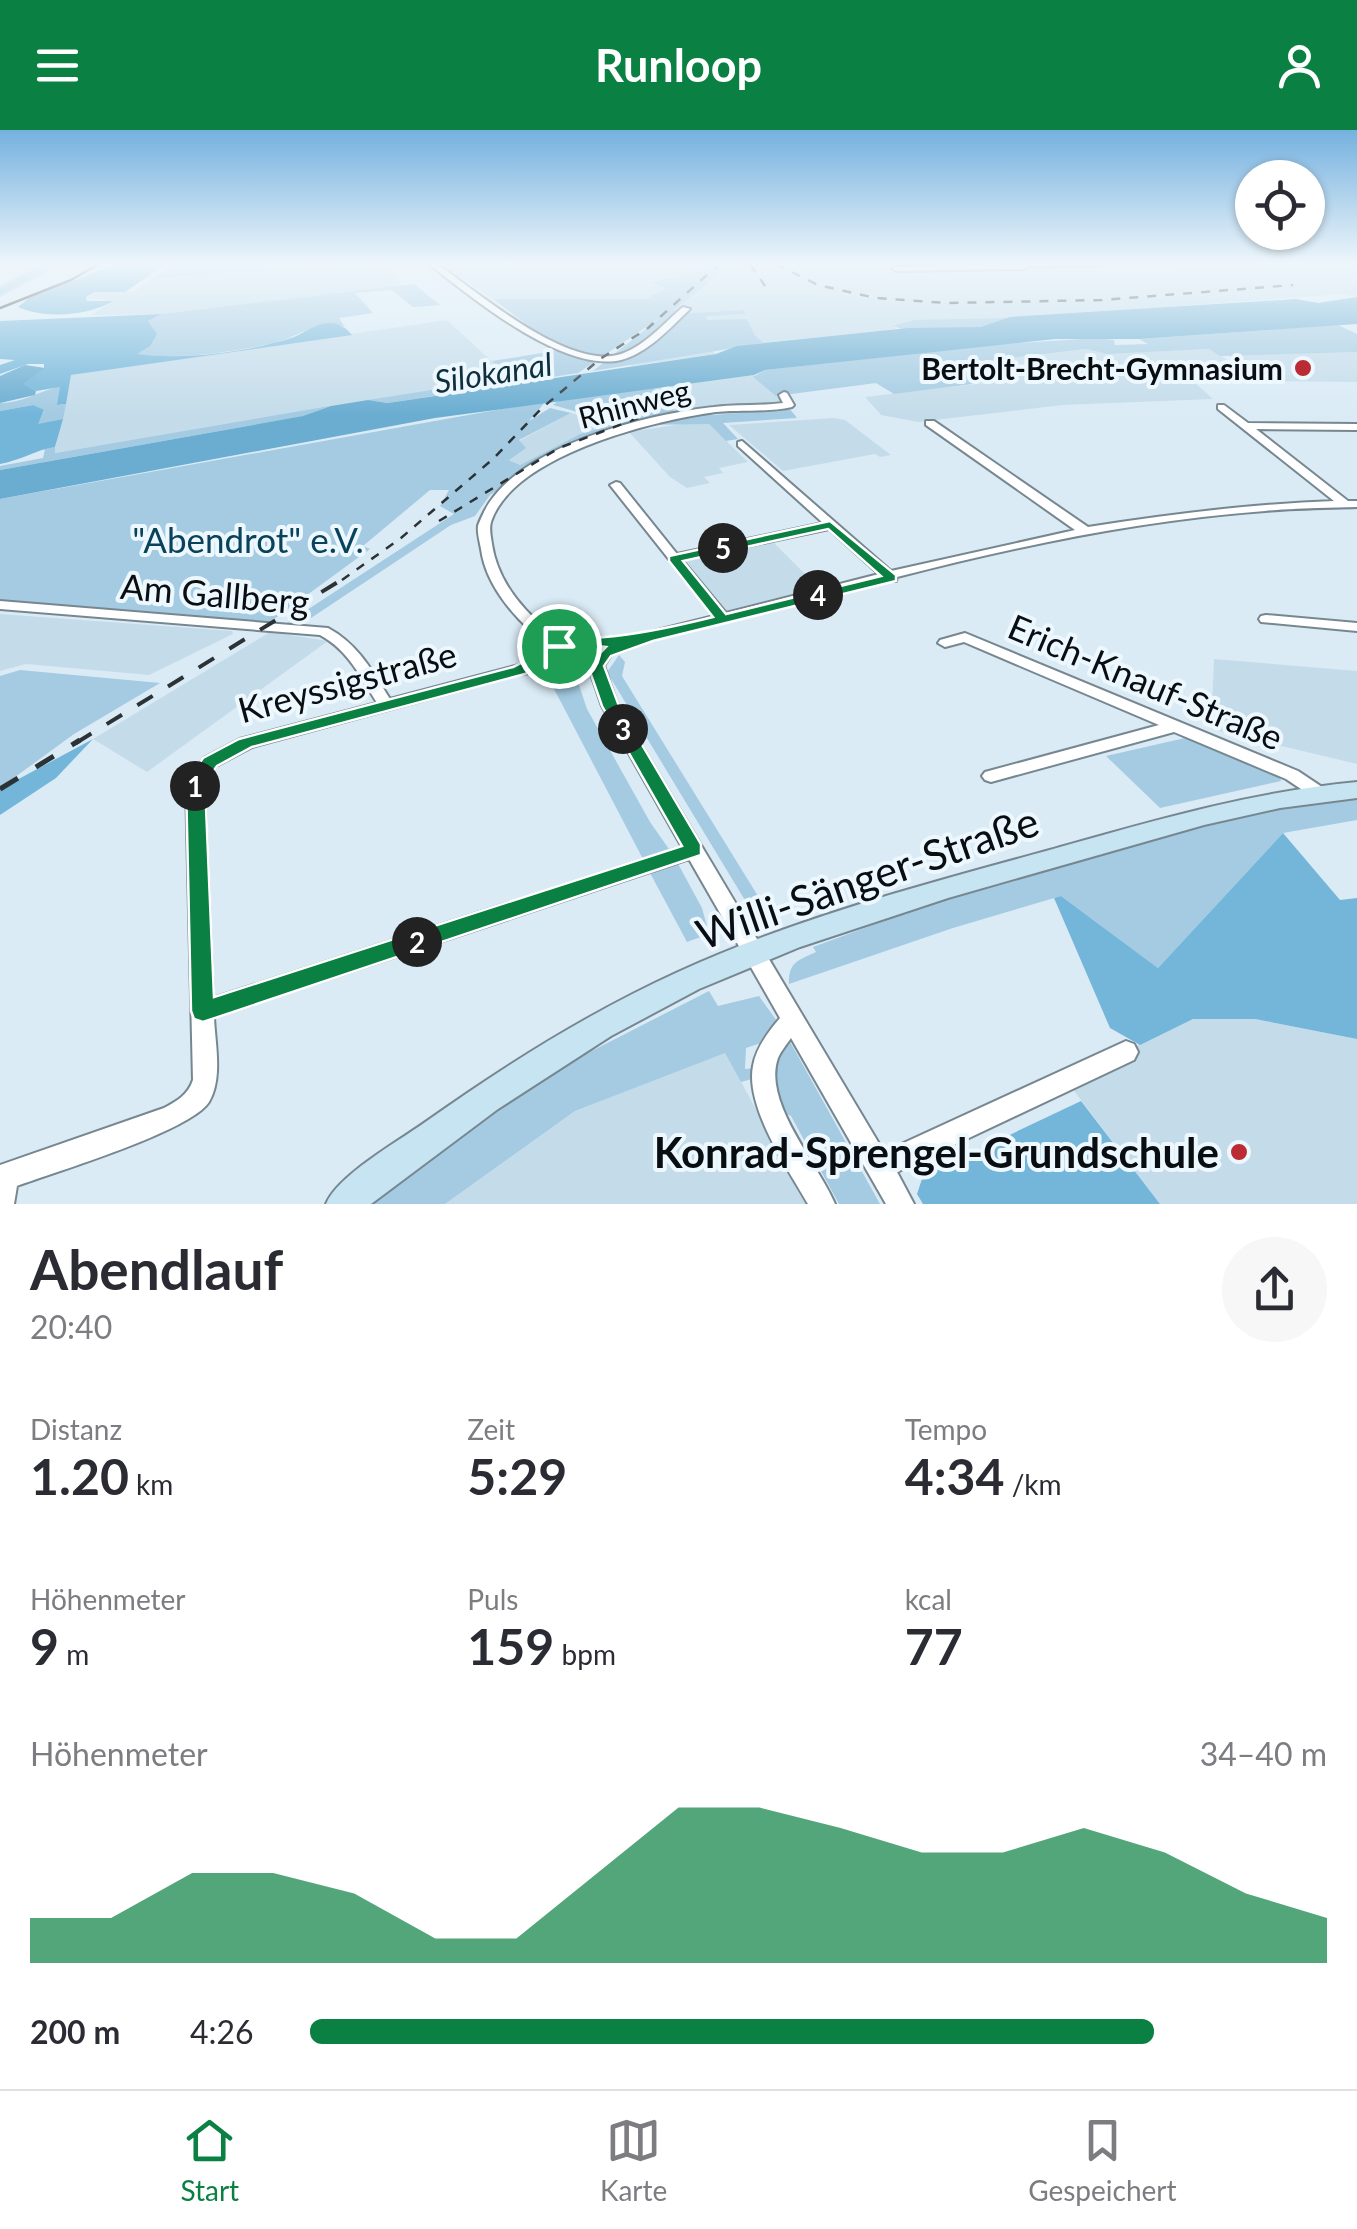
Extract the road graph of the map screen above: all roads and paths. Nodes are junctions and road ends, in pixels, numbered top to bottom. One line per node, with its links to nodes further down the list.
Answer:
1 (506, 314): 2 (street)
2 (680, 314)
3 (784, 395): 20 (street, Rhinweg)
4 (1222, 407): 6 (street)
5 (930, 422): 12 (street)
6 (1247, 426): 7 (street); 10 (street)
7 (1357, 427)
8 (742, 444): 11 (street)
9 (616, 484): 13 (street)
10 (1351, 504): 12 (street, Kreyssigstraße)
11 (830, 525): 13 (street); 14 (street)
12 (1085, 531): 14 (street, Kreyssigstraße)
13 (674, 558): 16 (street)
14 (891, 578): 16 (street, Kreyssigstraße)
15 (0, 605): 22 (street, Am Gallberg)
16 (723, 619): 21 (street, Kreyssigstraße)
17 (1266, 619): 18 (street)
18 (1357, 626)
19 (946, 643): 23 (street, Erich-Knauf-Straße)
20 (557, 656): 21 (street); 21 (street, Kreyssigstraße); 22 (street, Kreyssigstraße)
21 (595, 658): 27 (street)
22 (386, 707): 29 (street, Kreyssigstraße)
23 (1176, 726): 24 (street); 26 (street, Erich-Knauf-Straße)
24 (991, 776)
25 (1357, 790): 26 (main road, Willi-Sänger-Straße)
26 (1320, 793): 28 (main road, Willi-Sänger-Straße)
27 (694, 850): 28 (street); 29 (street)
28 (755, 954): 30 (street); 35 (main road, Willi-Sänger-Straße)
29 (203, 1011): 33 (street, Kreyssigstraße)
30 (794, 1019): 32 (street); 36 (street)
31 (1126, 1052): 32 (street)
32 (880, 1167): 37 (street)
33 (2, 1178): 34 (street, Kreyssigstraße)
34 (1, 1204)
35 (343, 1204)
36 (822, 1204)
37 (901, 1204)

